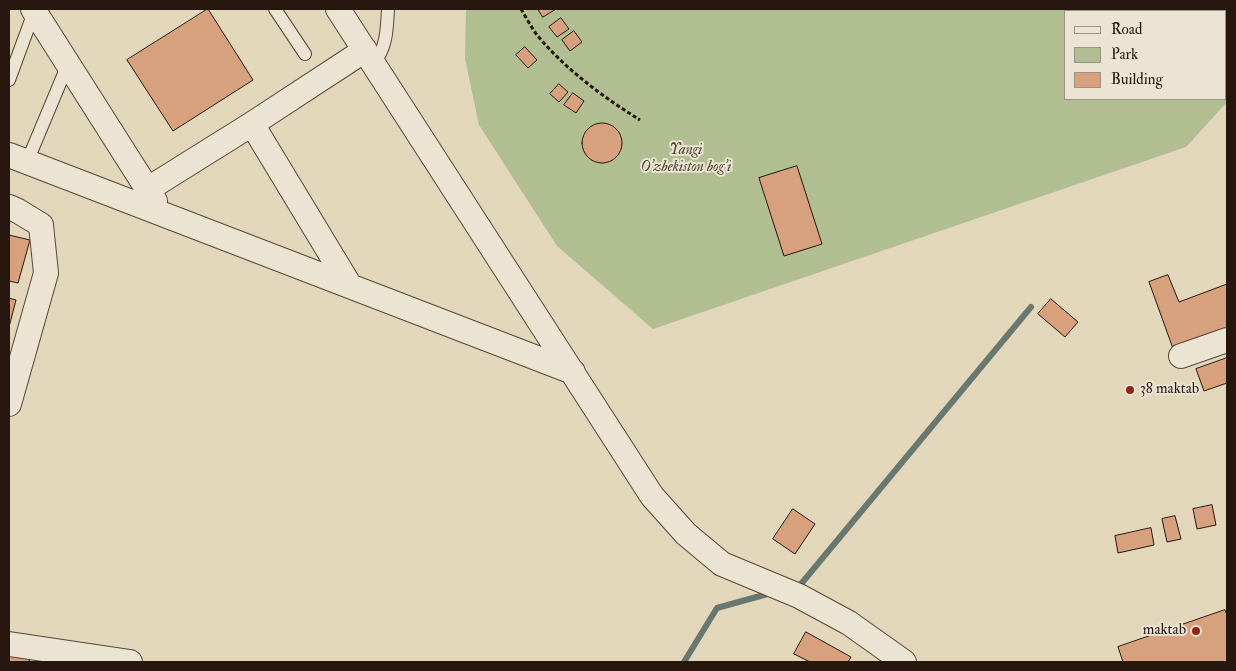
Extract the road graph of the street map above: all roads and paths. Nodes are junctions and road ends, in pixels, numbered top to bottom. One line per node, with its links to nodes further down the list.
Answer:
1 (276, 9): 6 (lane)
2 (338, 9): 7 (street)
3 (388, 9): 7 (lane)
4 (521, 9): 10 (path)
5 (33, 10): 8 (street); 9 (lane)
6 (305, 54)
7 (369, 56): 11 (street); 19 (street)
8 (68, 64): 12 (lane); 13 (street)
9 (9, 80)
10 (640, 120)
11 (252, 124): 13 (street); 16 (street)
12 (18, 158): 15 (street)
13 (148, 189): 15 (street)
14 (9, 207): 20 (street)
15 (164, 215): 16 (street)
16 (350, 286): 19 (street)
17 (1227, 340): 18 (street)
18 (1180, 356)
19 (572, 372): 23 (street)
20 (9, 404)
21 (9, 644): 22 (street)
22 (130, 662)
23 (904, 662)

